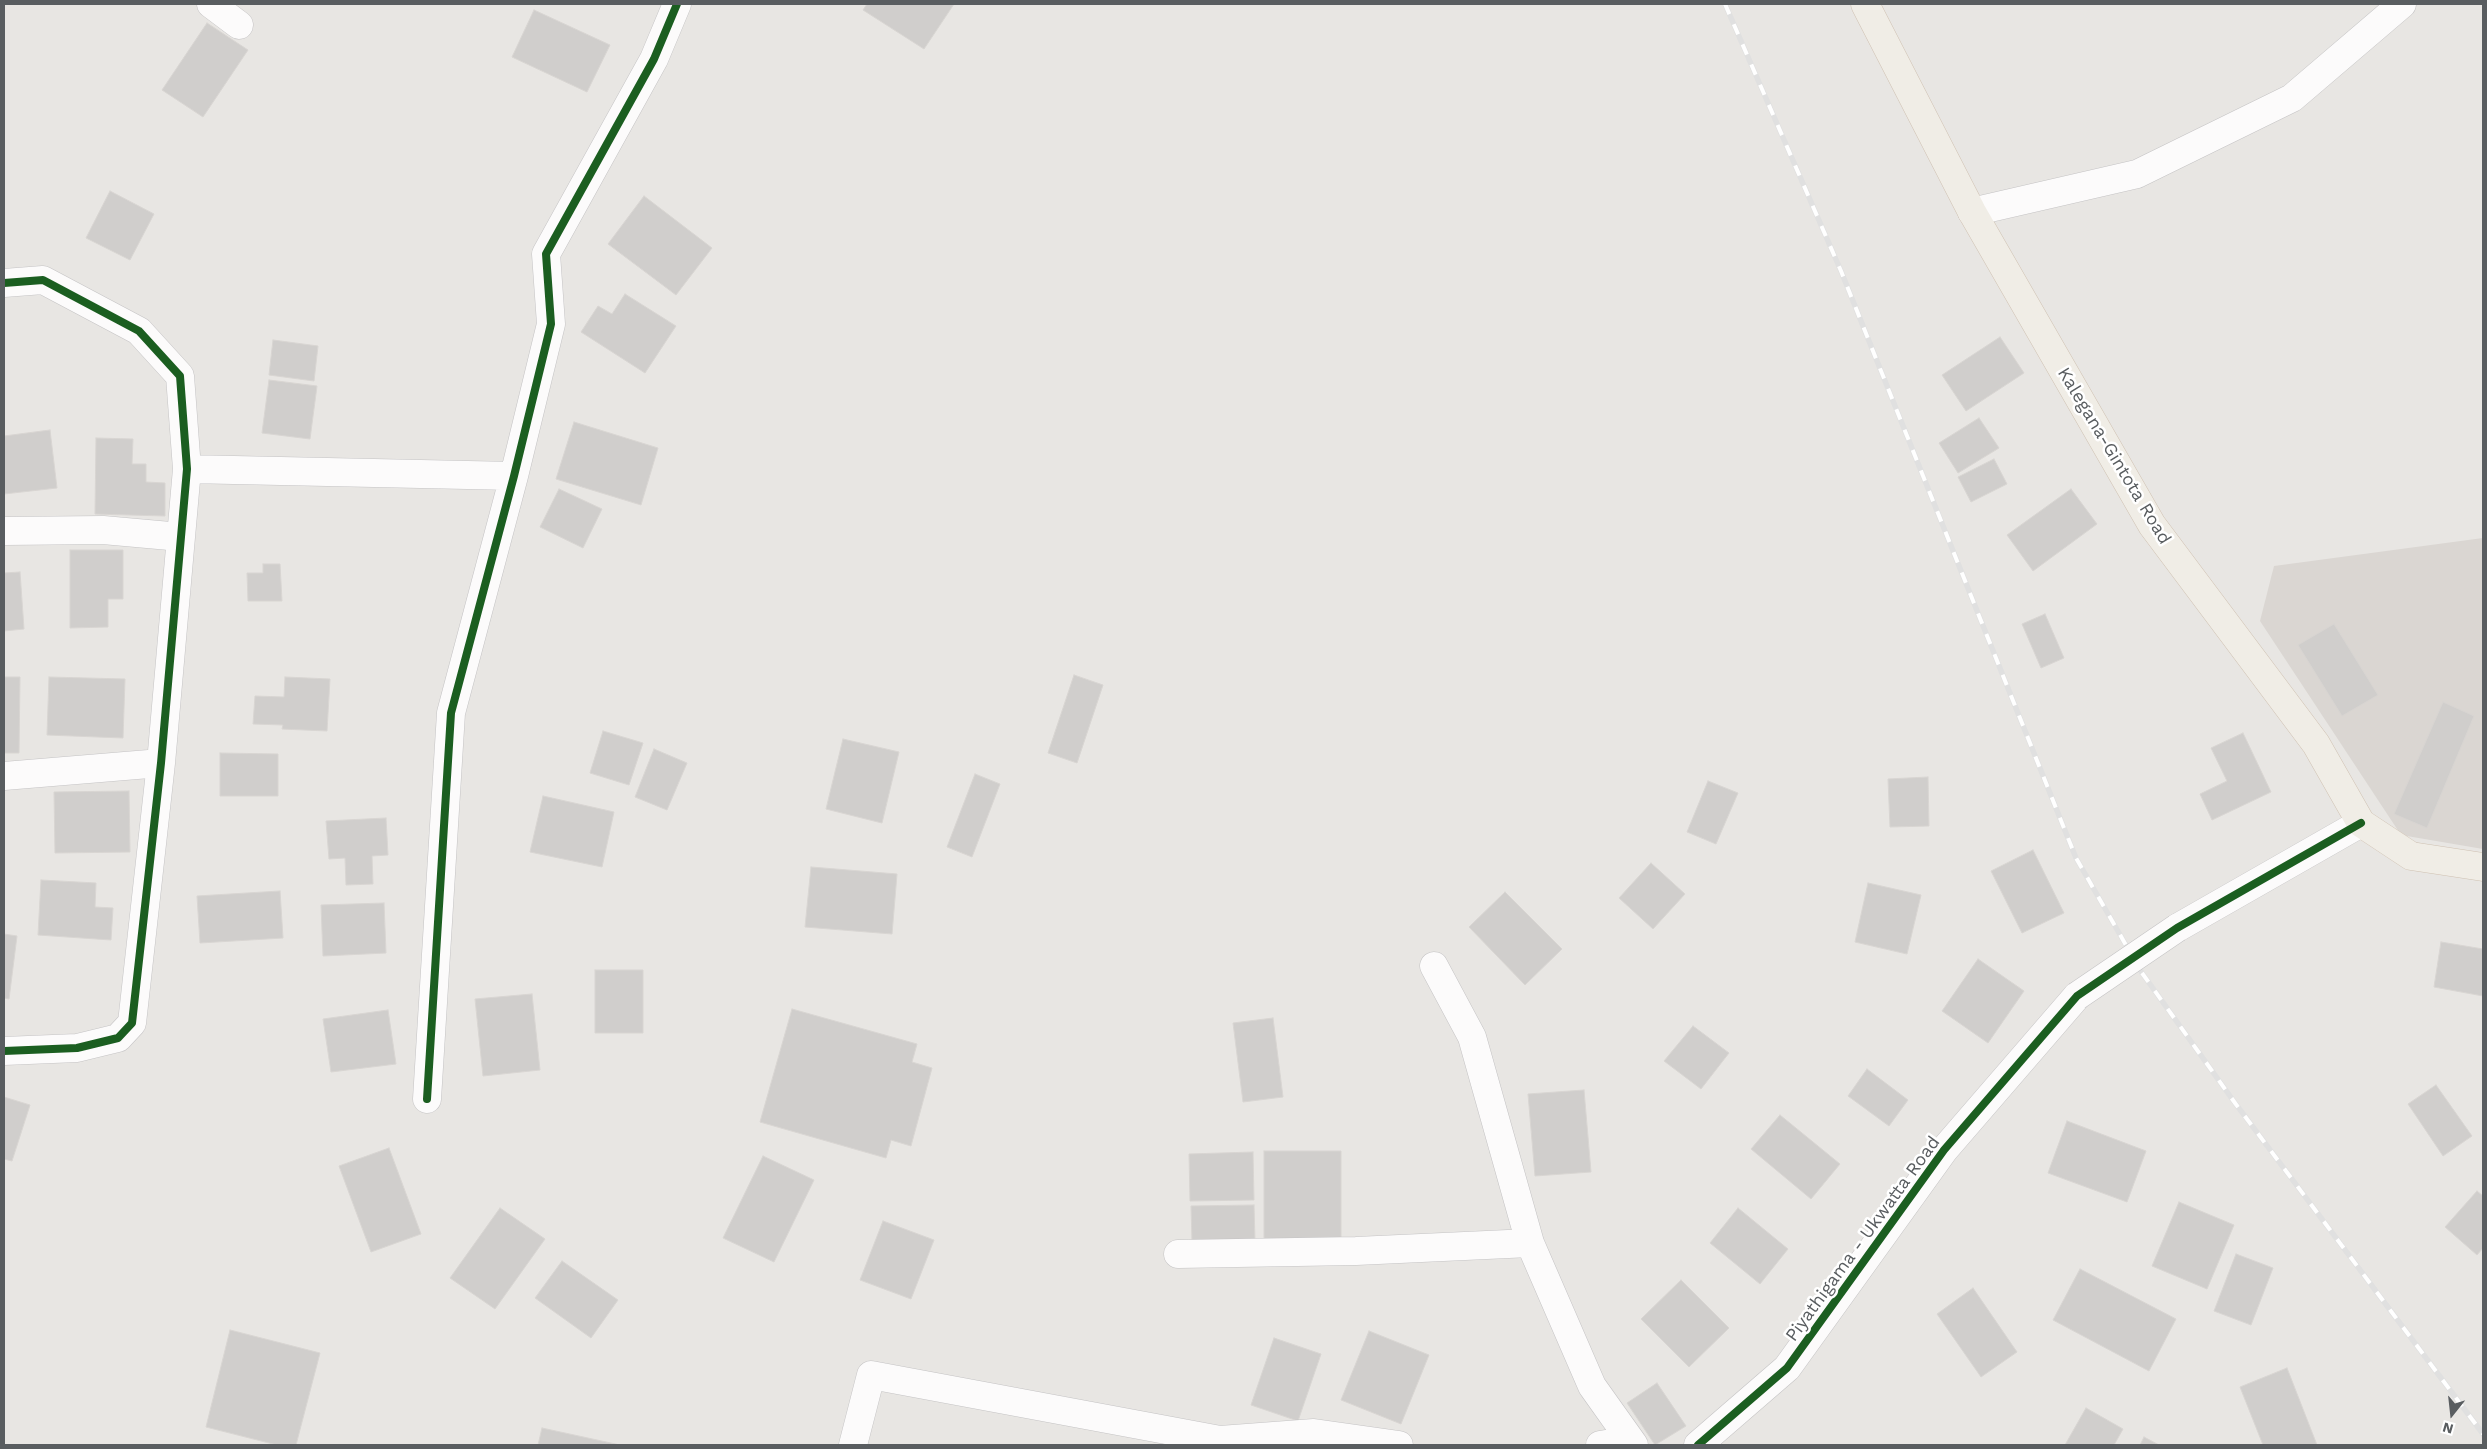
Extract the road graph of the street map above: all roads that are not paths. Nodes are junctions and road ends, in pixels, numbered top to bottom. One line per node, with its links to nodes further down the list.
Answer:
1 (211, 4): 5 (street)
2 (677, 4): 9 (street)
3 (1865, 4): 6 (main road, Kalegana-Gintota Road)
4 (2402, 4): 6 (street)
5 (239, 25)
6 (1972, 212): 14 (main road, Kalegana-Gintota Road)
7 (4, 283): 8 (street)
8 (187, 469): 9 (street); 11 (street)
9 (514, 476): 18 (street)
10 (4, 531): 11 (street)
11 (181, 537): 12 (street)
12 (161, 763): 13 (street); 17 (street)
13 (4, 776)
14 (2361, 823): 15 (main road, Kalegana-Gintota Road); 25 (street, Piyathigama - Ukwatta Road, bridge)
15 (2483, 867)
16 (1434, 966): 19 (street)
17 (4, 1051)
18 (427, 1099)
19 (1530, 1243): 20 (street); 21 (street)
20 (1178, 1254)
21 (1632, 1443): 24 (street)
22 (853, 1445): 23 (street)
23 (1399, 1445)
24 (1600, 1445)
25 (1698, 1445)

